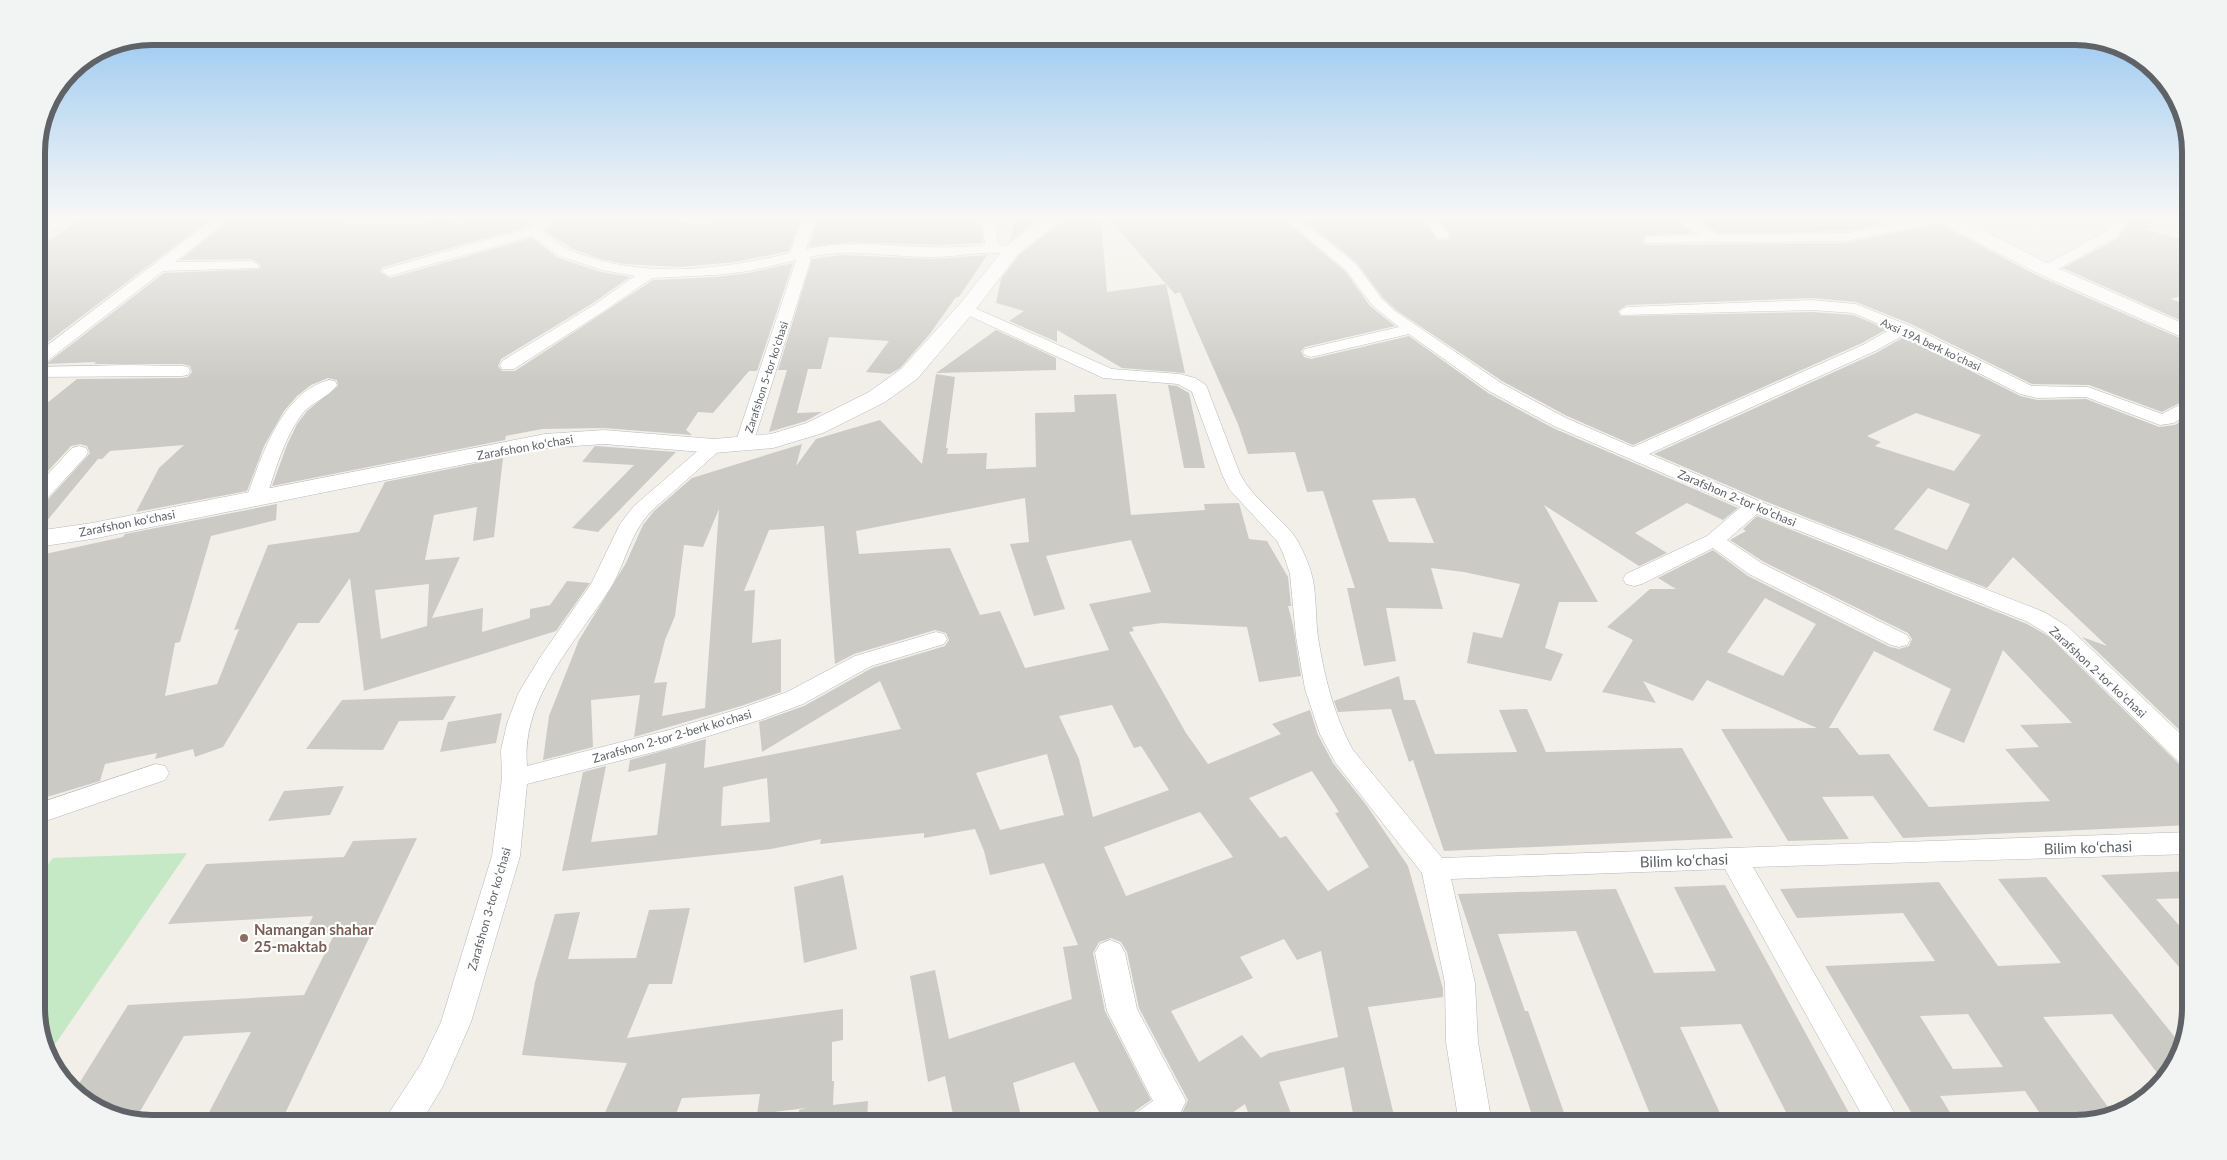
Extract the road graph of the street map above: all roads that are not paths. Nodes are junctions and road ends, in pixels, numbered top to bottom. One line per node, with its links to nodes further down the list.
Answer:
1 (152, 273): 15 (street)
2 (643, 273): 8 (street)
3 (668, 273): 8 (street)
4 (798, 273): 21 (street, Zarafshon 5-tor koʻchasi)
5 (988, 273): 9 (street, Zarafshon koʻchasi)
6 (1355, 273): 11 (street, Zarafshon 2-tor koʼchasi)
7 (2053, 273): 13 (street)
8 (648, 274): 16 (street)
9 (966, 309): 21 (street, Zarafshon koʻchasi); 39 (street)
10 (1627, 312): 12 (street, Аxsi 19А berk koʼchasi)
11 (1411, 329): 14 (street); 24 (street, Zarafshon 2-tor koʼchasi)
12 (1904, 329): 20 (street, Аxsi 19А berk koʼchasi); 24 (street)
13 (2182, 331)
14 (1311, 352)
15 (45, 355)
16 (508, 365)
17 (45, 372): 18 (street)
18 (182, 372)
19 (329, 384): 26 (street)
20 (2182, 410)
21 (744, 444): 22 (street, Zarafshon koʻchasi)
22 (714, 446): 26 (street, Zarafshon koʻchasi); 35 (street, Zarafshon 3-tor koʻchasi)
23 (79, 452): 25 (street)
24 (1633, 454): 27 (street, Zarafshon 2-tor koʼchasi)
25 (45, 489)
26 (256, 499): 28 (street, Zarafshon koʻchasi)
27 (1754, 506): 29 (street); 33 (street, Zarafshon 2-tor koʼchasi)
28 (45, 537)
29 (1714, 540): 30 (street); 32 (street)
30 (1634, 579)
31 (936, 639): 35 (street, Zarafshon 2-tor 2-berk ko'chasi)
32 (1899, 640)
33 (2182, 750)
34 (156, 773): 36 (street)
35 (515, 778): 41 (street, Zarafshon 3-tor koʻchasi)
36 (45, 811)
37 (2182, 843): 38 (street, Bilim koʻchasi)
38 (1733, 858): 39 (street, Bilim koʻchasi); 44 (street)
39 (1435, 869): 43 (street)
40 (1110, 953): 42 (street)
41 (407, 1115)
42 (1160, 1115)
43 (1474, 1115)
44 (1880, 1115)

